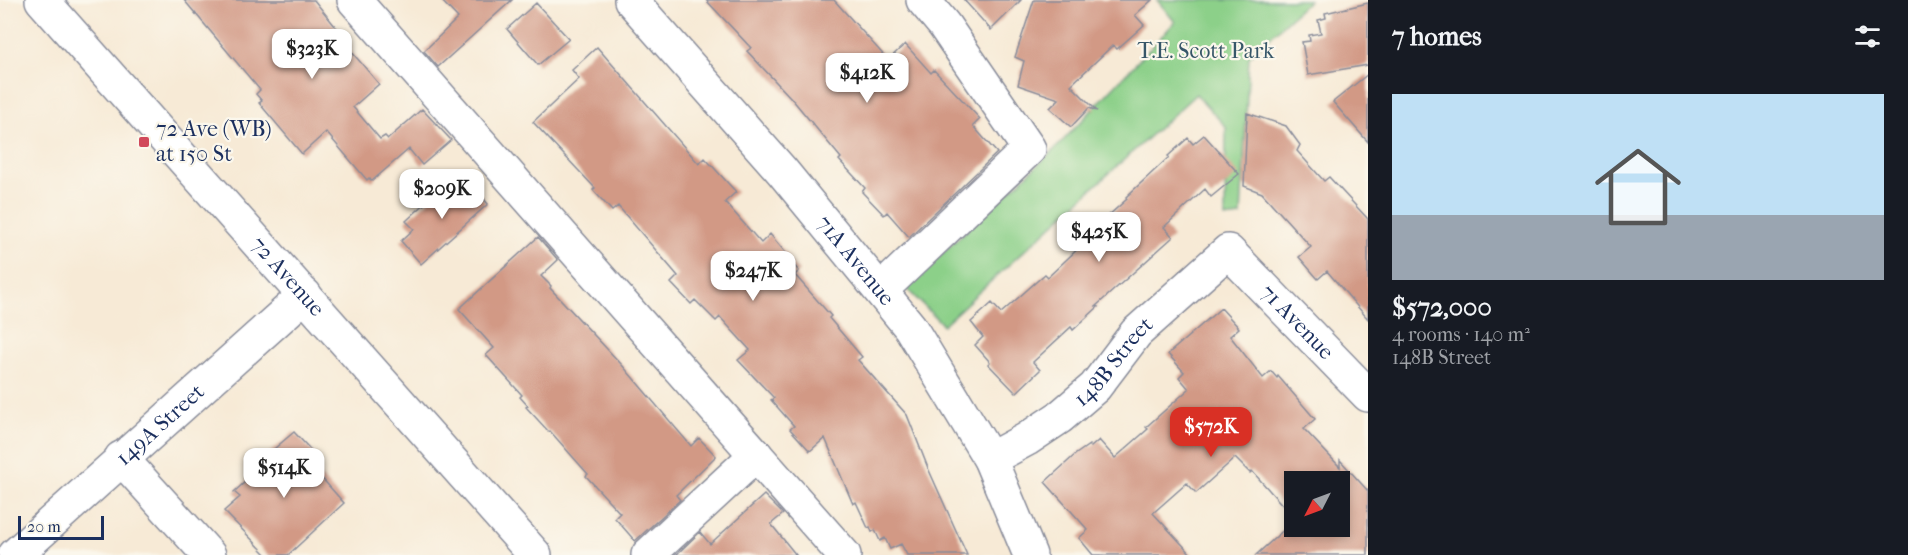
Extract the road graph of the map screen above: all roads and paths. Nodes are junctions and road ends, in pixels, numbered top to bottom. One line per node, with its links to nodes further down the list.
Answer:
1 (42, 0): 7 (street, 72 Avenue)
2 (354, 0): 9 (street)
3 (631, 0): 6 (street, 71A Avenue)
4 (923, 0): 6 (street)
5 (1228, 250): 8 (street, 71 Avenue); 11 (street, 148B Street)
6 (880, 290): 11 (street, 71A Avenue)
7 (305, 295): 10 (street, 149A Street); 14 (street, 72 Avenue)
8 (1368, 395)
9 (756, 455): 15 (street); 16 (street)
10 (121, 458): 12 (street, 149A Street); 13 (street)
11 (990, 459): 17 (street, 71A Avenue)
12 (15, 555)
13 (209, 555)
14 (535, 555)
15 (648, 555)
16 (844, 555)
17 (1030, 555)

